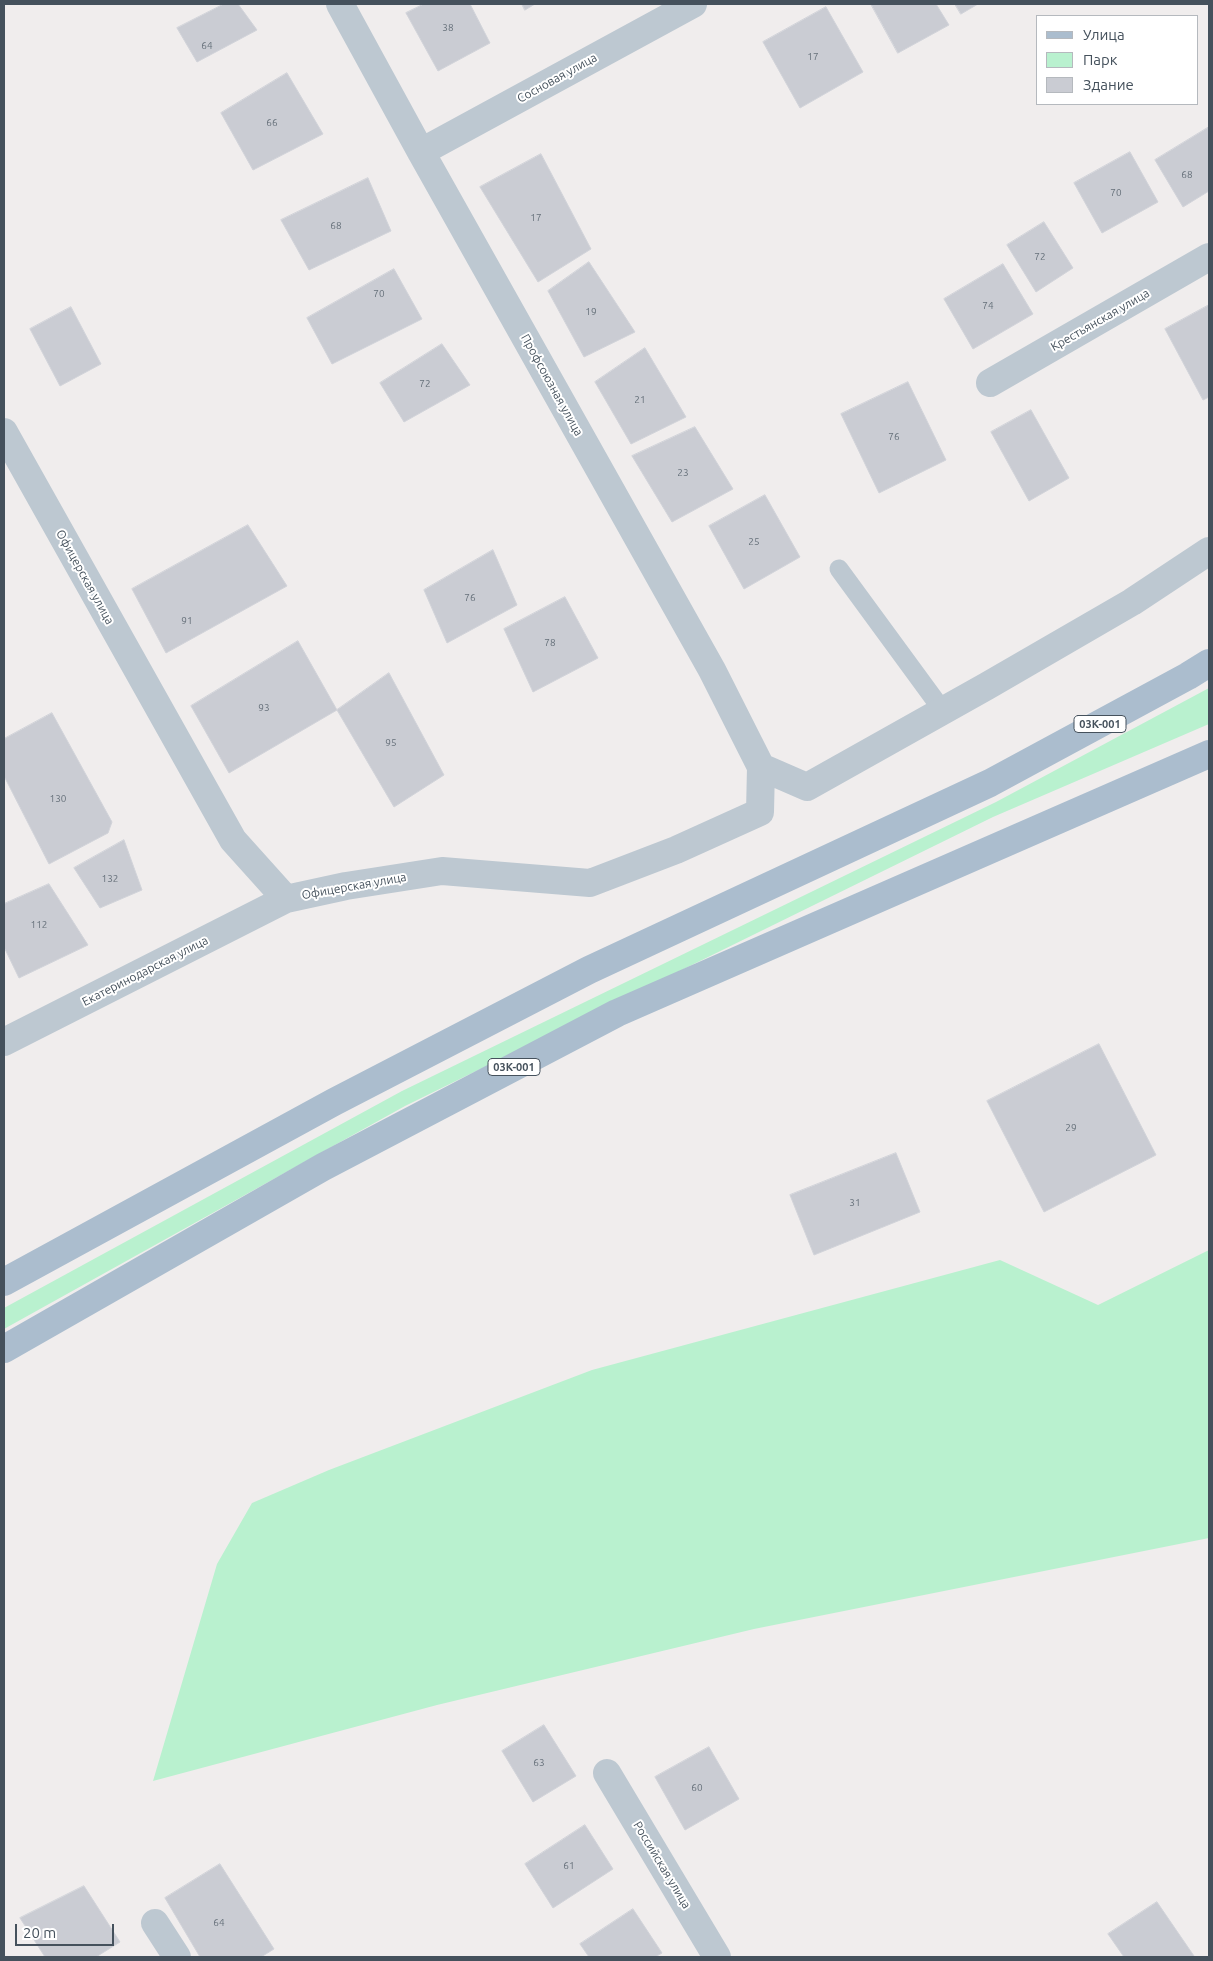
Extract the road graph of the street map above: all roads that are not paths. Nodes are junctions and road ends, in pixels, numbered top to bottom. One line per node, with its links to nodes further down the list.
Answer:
1 (340, 4): 3 (street, Профсоюзная улица)
2 (693, 4): 3 (street, Сосновая улица)
3 (421, 152): 12 (street, Профсоюзная улица)
4 (1209, 257): 5 (street, Крестьянская улица)
5 (990, 383)
6 (4, 432): 13 (street, Офицерская улица)
7 (1209, 551): 10 (street)
8 (839, 569): 10 (lane)
9 (1209, 663): 15 (main road, 03К-001)
10 (943, 711): 12 (street)
11 (1209, 754): 16 (main road, 03К-001)
12 (761, 767): 13 (street, Офицерская улица)
13 (286, 899): 14 (street, Екатеринодарская улица)
14 (4, 1042)
15 (4, 1282)
16 (4, 1349)
17 (607, 1773): 20 (street, Российская улица)
18 (155, 1922): 19 (street)
19 (177, 1957)
20 (717, 1957)

